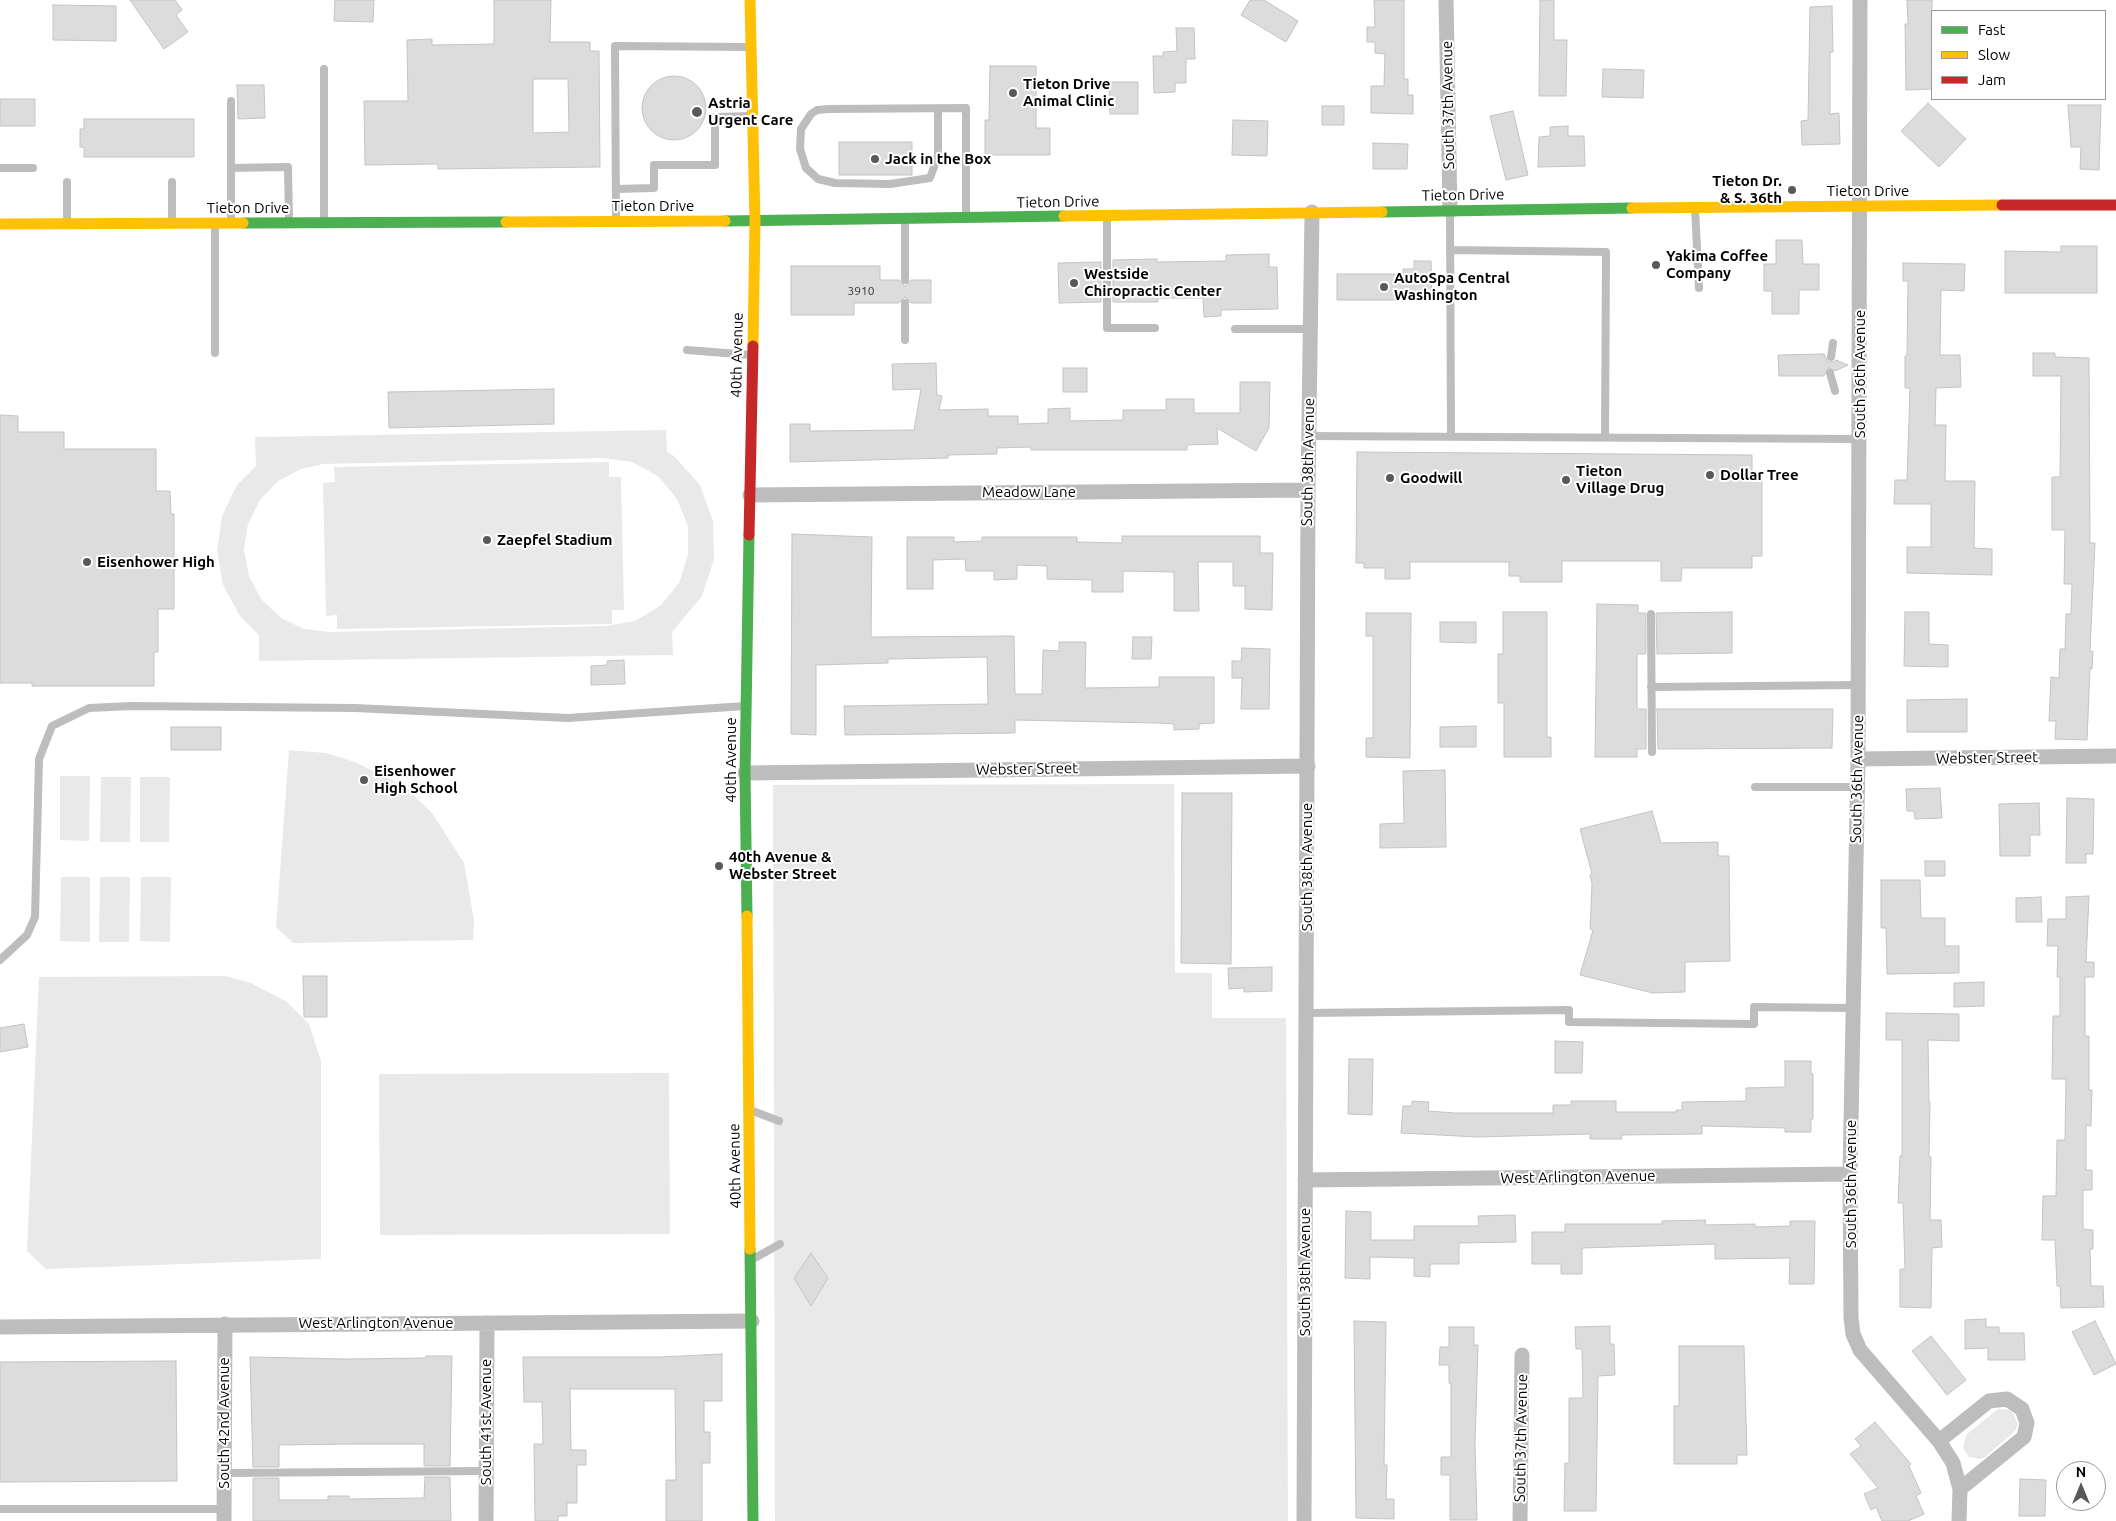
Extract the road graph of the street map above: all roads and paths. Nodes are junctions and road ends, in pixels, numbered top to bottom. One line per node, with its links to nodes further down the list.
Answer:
1 (750, 0): 4 (main road, 40th Avenue)
2 (1446, 0): 18 (street, South 37th Avenue)
3 (1860, 0): 15 (street, South 36th Avenue)
4 (751, 47): 8 (main road, 40th Avenue); 14 (lane)
5 (324, 68): 28 (lane)
6 (231, 101): 11 (lane)
7 (938, 108): 7 (lane); 22 (lane)
8 (753, 116): 14 (lane); 23 (main road, 40th Avenue)
9 (0, 168): 10 (lane)
10 (33, 168)
11 (231, 168): 26 (lane); 27 (lane)
12 (67, 182): 30 (lane)
13 (172, 182): 31 (lane)
14 (616, 188): 24 (lane)
15 (1861, 206): 16 (main road, Tieton Drive); 17 (main road, Tieton Drive); 50 (street, South 36th Avenue)
16 (2116, 206)
17 (1695, 208): 18 (main road, Tieton Drive); 34 (lane)
18 (1450, 211): 19 (main road, Tieton Drive); 32 (lane)
19 (1312, 212): 20 (main road, Tieton Drive); 37 (street, South 38th Avenue)
20 (1107, 216): 22 (main road, Tieton Drive); 36 (lane)
21 (905, 219): 22 (main road, Tieton Drive); 23 (main road, Tieton Drive); 33 (lane)
22 (966, 219)
23 (756, 221): 24 (main road, Tieton Drive); 43 (main road, 40th Avenue)
24 (616, 222): 28 (main road, Tieton Drive)
25 (215, 223): 26 (main road, Tieton Drive); 31 (main road, Tieton Drive); 42 (lane)
26 (232, 223): 27 (main road, Tieton Drive)
27 (289, 223): 28 (main road, Tieton Drive)
28 (324, 223)
29 (0, 224): 30 (main road, Tieton Drive)
30 (67, 224): 31 (main road, Tieton Drive)
31 (172, 224)
32 (1450, 250): 48 (lane); 49 (lane)
33 (905, 280)
34 (1699, 288)
35 (905, 303): 39 (lane)
36 (1155, 328)
37 (1310, 328): 38 (lane); 47 (street, South 38th Avenue)
38 (1235, 329)
39 (905, 340)
40 (1833, 343): 44 (lane)
41 (687, 350): 43 (lane)
42 (215, 353)
43 (752, 355): 52 (main road, 40th Avenue)
44 (1831, 357)
45 (1830, 373): 46 (lane)
46 (1835, 391)
47 (1308, 436): 48 (lane); 51 (street, South 38th Avenue)
48 (1451, 436): 49 (lane)
49 (1605, 437): 50 (lane)
50 (1860, 438): 54 (street, South 36th Avenue)
51 (1308, 490): 52 (street, Meadow Lane); 60 (street, South 38th Avenue)
52 (750, 495): 56 (main road, 40th Avenue)
53 (1651, 614): 55 (lane)
54 (1859, 685): 55 (lane); 59 (street, South 36th Avenue)
55 (1651, 687): 57 (lane)
56 (746, 706): 61 (main road, 40th Avenue); 64 (lane)
57 (1652, 752)
58 (2116, 756): 59 (street, Webster Street)
59 (1858, 759): 63 (street, South 36th Avenue)
60 (1308, 766): 61 (street, Webster Street); 66 (street, South 38th Avenue)
61 (746, 773): 67 (main road, 40th Avenue)
62 (1755, 787): 63 (lane)
63 (1858, 787): 65 (street, South 36th Avenue)
64 (0, 960)
65 (1853, 1008): 66 (lane); 69 (street, South 36th Avenue)
66 (1306, 1012): 70 (street, South 38th Avenue)
67 (749, 1110): 68 (lane); 72 (main road, 40th Avenue)
68 (779, 1121)
69 (1850, 1174): 70 (street, West Arlington Avenue); 78 (street, South 36th Avenue)
70 (1305, 1180): 86 (street, South 38th Avenue)
71 (780, 1244): 72 (lane)
72 (751, 1260): 73 (main road, 40th Avenue)
73 (752, 1321): 74 (street, West Arlington Avenue); 85 (main road, 40th Avenue)
74 (487, 1323): 75 (street, West Arlington Avenue); 79 (street, South 41st Avenue)
75 (225, 1324): 76 (street, West Arlington Avenue); 80 (street, South 42nd Avenue)
76 (0, 1327)
77 (1522, 1355): 87 (street, South 37th Avenue)
78 (1940, 1441): 81 (street, South 36th Avenue); 81 (street)
79 (486, 1471): 80 (lane); 84 (street, South 41st Avenue)
80 (224, 1473): 83 (street, South 42nd Avenue)
81 (1960, 1489): 88 (street, South 36th Avenue)
82 (0, 1509): 83 (lane)
83 (224, 1515)
84 (486, 1521)
85 (753, 1521)
86 (1304, 1521)
87 (1520, 1521)
88 (1959, 1521)

